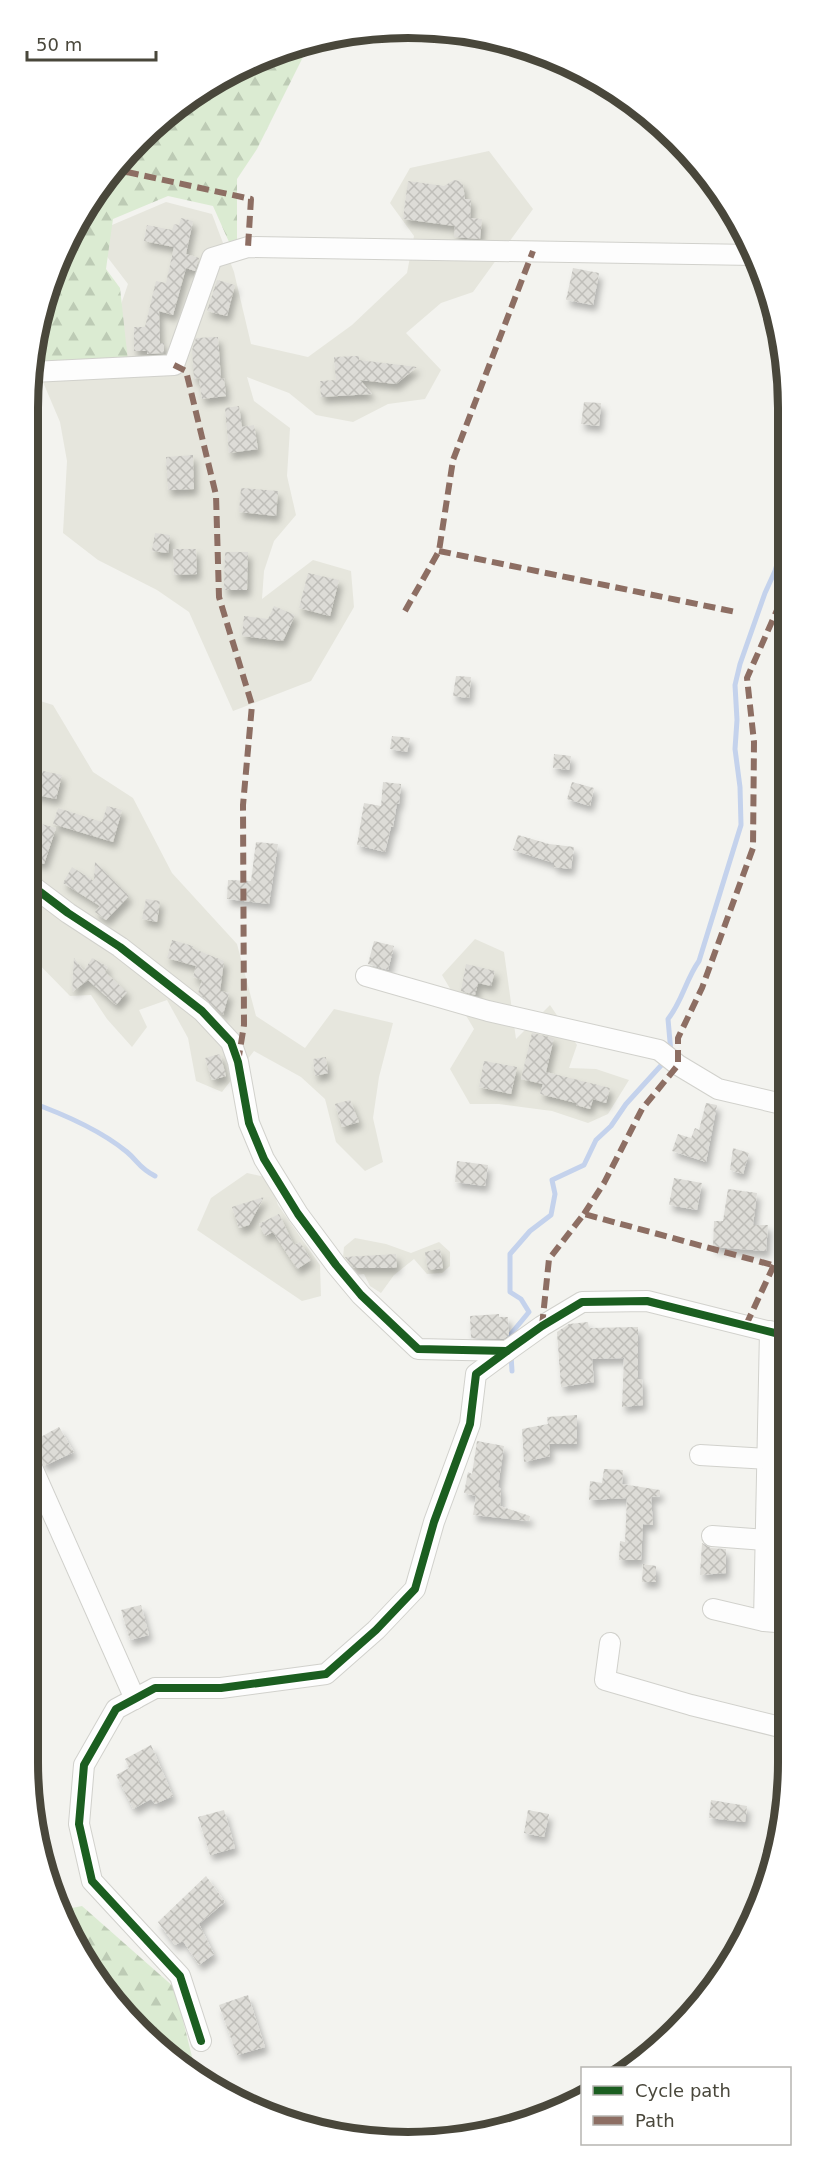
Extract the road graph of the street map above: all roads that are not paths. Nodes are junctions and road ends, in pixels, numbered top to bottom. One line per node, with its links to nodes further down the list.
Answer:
1 (744, 255): 2 (street)
2 (39, 372)
3 (38, 891): 8 (street)
4 (366, 976): 5 (street)
5 (778, 1103)
6 (778, 1334): 8 (street)
7 (778, 1345): 10 (street)
8 (507, 1351): 18 (street)
9 (700, 1455): 10 (street)
10 (768, 1459): 13 (street)
11 (38, 1481): 18 (street)
12 (712, 1536): 13 (street)
13 (766, 1540): 15 (street)
14 (712, 1609): 15 (street)
15 (764, 1621): 16 (street)
16 (778, 1622)
17 (610, 1643): 19 (street)
18 (135, 1699): 20 (street)
19 (778, 1727)
20 (201, 2041)

